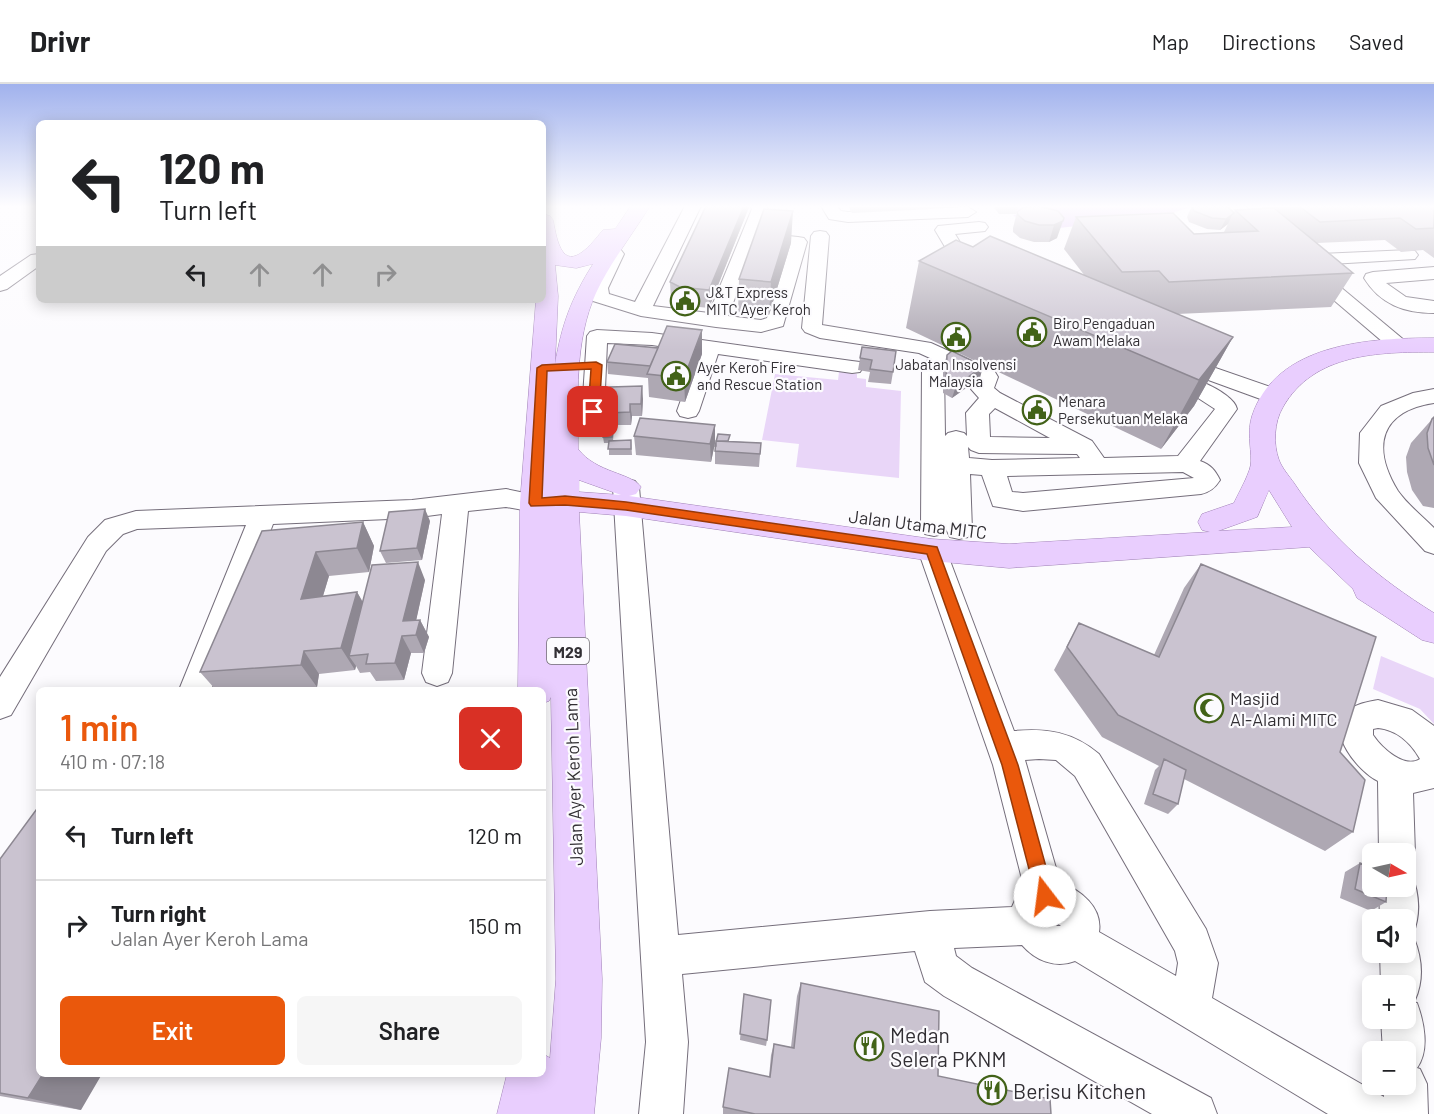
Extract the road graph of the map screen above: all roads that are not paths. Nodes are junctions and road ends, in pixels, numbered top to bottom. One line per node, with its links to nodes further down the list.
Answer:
1 (551, 254): 2 (main road)
2 (595, 254)
3 (608, 254): 22 (main road, Jalan Ayer Keroh Lama / M29)
4 (614, 254): 20 (street)
5 (673, 254): 20 (street)
6 (742, 254): 21 (street)
7 (795, 254): 21 (street)
8 (818, 254): 26 (street)
9 (958, 254): 17 (street)
10 (1291, 254): 12 (street)
11 (36, 260): 14 (street)
12 (1298, 260): 13 (street); 23 (street)
13 (1431, 264): 18 (street)
14 (0, 285)
15 (546, 285): 27 (main road, Jalan Ayer Keroh Lama / M29)
16 (1434, 290): 18 (street)
17 (980, 291)
18 (1388, 293): 19 (street)
19 (1434, 307)
20 (641, 310): 21 (street); 22 (street)
21 (716, 321)
22 (574, 331): 27 (main road, Jalan Ayer Keroh Lama / M29)
23 (1397, 344): 24 (main road); 29 (main road)
24 (1434, 345)
25 (710, 347): 27 (street); 28 (street); 32 (street)
26 (945, 356): 31 (street); 46 (street)
27 (569, 366): 33 (street); 40 (main road, Jalan Ayer Keroh Lama / M29)
28 (852, 367)
29 (1274, 396): 36 (main road); 37 (street)
30 (1434, 396): 47 (street)
31 (992, 398): 35 (street); 35 (street)
32 (688, 411)
33 (593, 412)
34 (956, 438): 38 (street)
35 (1090, 456): 37 (street); 39 (street)
36 (1266, 462): 44 (main road); 45 (main road)
37 (1185, 464): 39 (street)
38 (958, 465): 39 (street); 46 (street)
39 (992, 468)
40 (546, 486): 41 (main road); 41 (main road); 42 (street); 48 (main road, Jalan Ayer Keroh Lama / M29); 53 (main road, Jalan Ayer Keroh Lama / M29)
41 (624, 500): 46 (main road); 48 (main road); 62 (street)
42 (456, 504): 43 (street); 51 (street)
43 (263, 516): 52 (street); 54 (street)
44 (1309, 527): 45 (main road); 49 (main road)
45 (1217, 532): 46 (main road); 49 (main road)
46 (942, 536): 55 (street)
47 (1434, 544)
48 (564, 554): 67 (main road, Jalan Ayer Keroh Lama / M29)
49 (1386, 600): 50 (main road)
50 (1434, 630)
51 (437, 673)
52 (196, 687)
53 (537, 687)
54 (0, 705)
55 (1004, 747): 60 (street); 63 (street)
56 (1434, 752): 58 (street)
57 (1434, 768): 58 (street)
58 (1395, 773): 59 (street)
59 (1397, 843)
60 (1038, 910): 61 (street); 63 (street)
61 (930, 930): 62 (street); 69 (street)
62 (660, 956): 68 (street)
63 (1190, 1008): 70 (street)
64 (531, 1077): 66 (main road)
65 (1405, 1095): 71 (street)
66 (523, 1114)
67 (568, 1114)
68 (662, 1114)
69 (1195, 1114)
70 (1370, 1114)
71 (1406, 1114)

